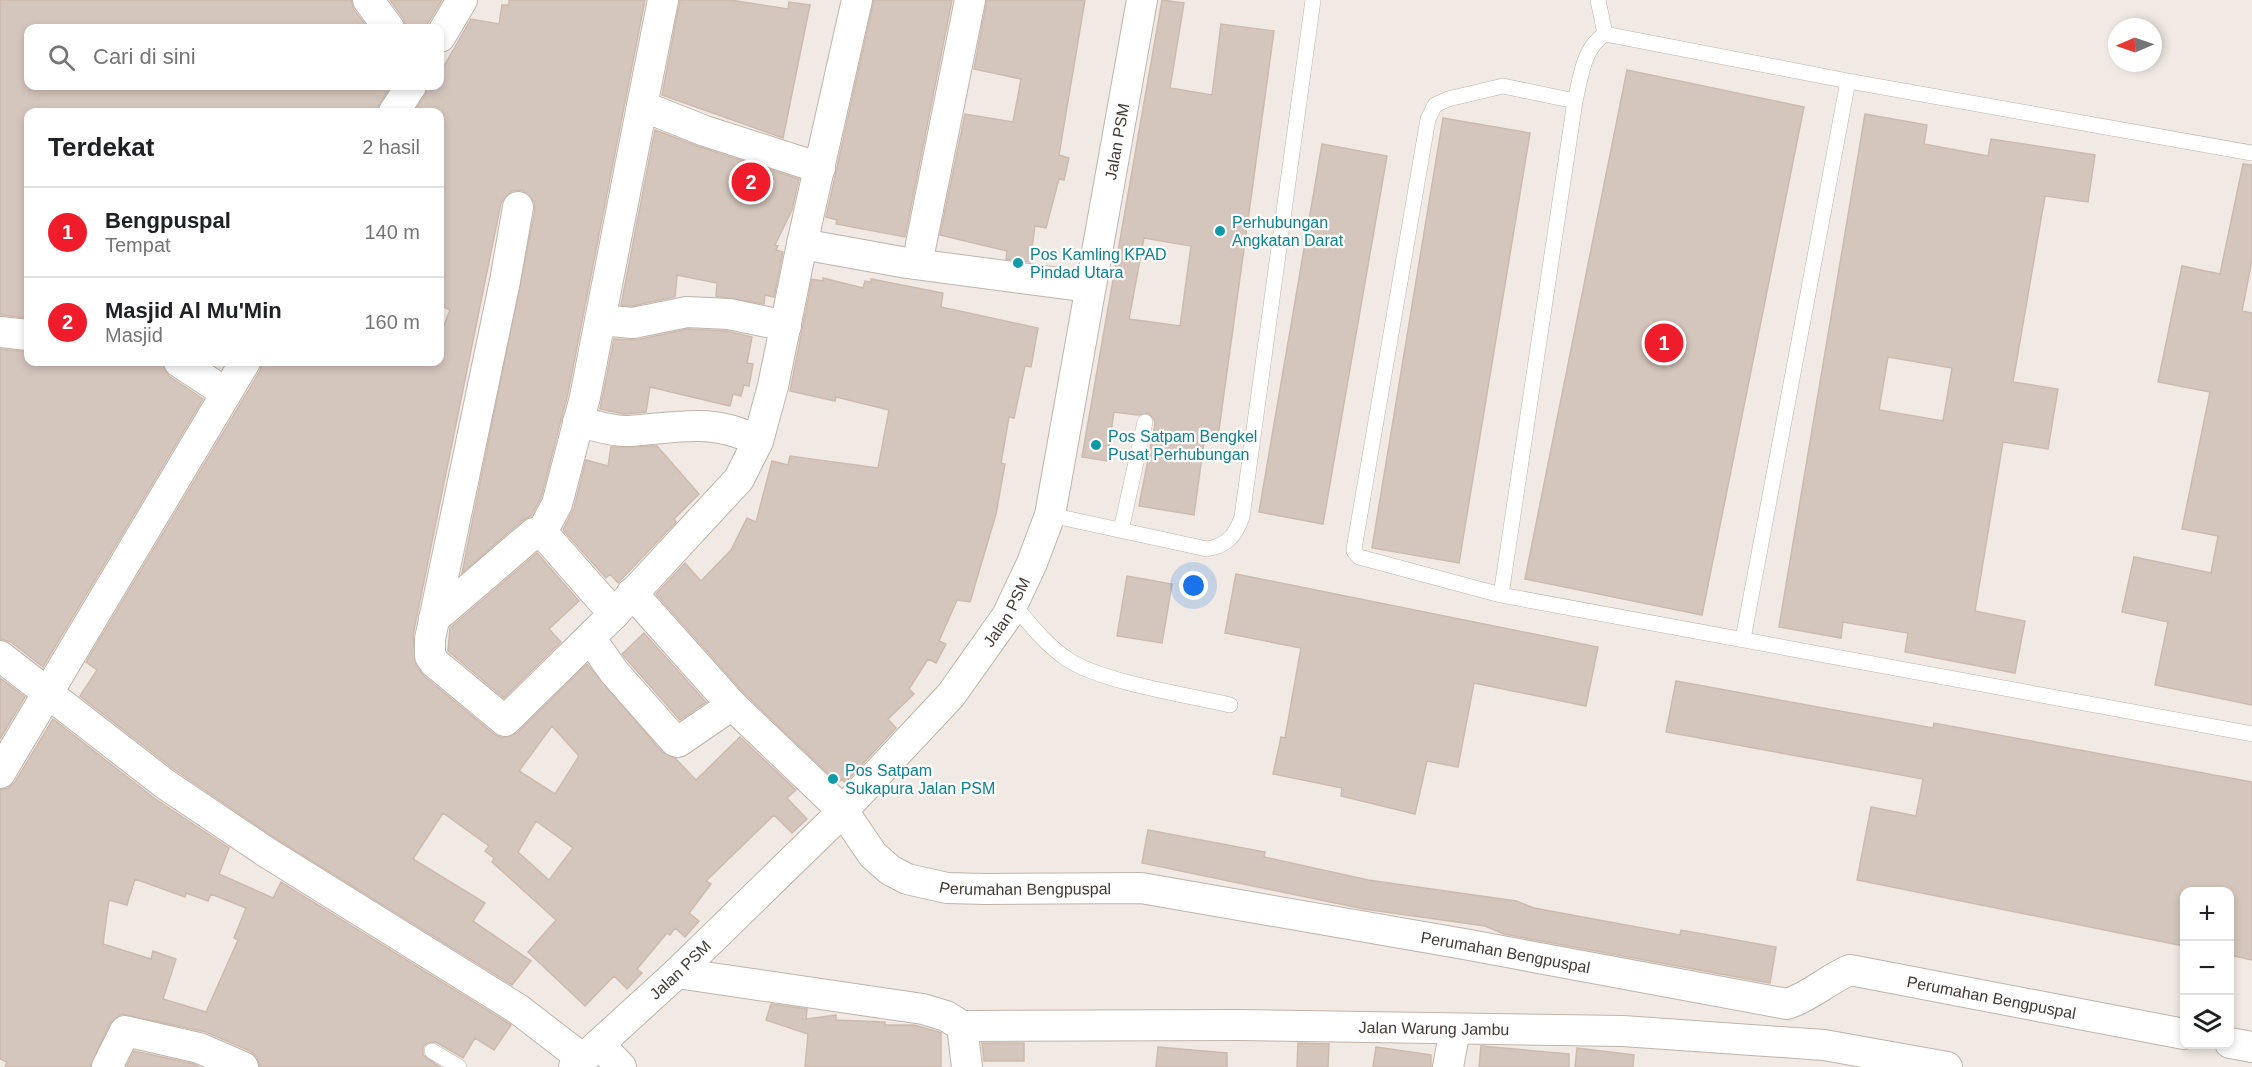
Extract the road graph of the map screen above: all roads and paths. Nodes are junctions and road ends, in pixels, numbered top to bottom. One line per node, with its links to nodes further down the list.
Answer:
1 (368, 0): 9 (street)
2 (462, 0): 10 (street)
3 (663, 0): 15 (street)
4 (858, 0): 18 (street)
5 (970, 0): 21 (street)
6 (1142, 0): 22 (street, Jalan PSM)
7 (1312, 0): 34 (lane)
8 (1598, 0): 11 (lane)
9 (386, 24)
10 (444, 30)
11 (1605, 34): 12 (lane); 14 (lane)
12 (1848, 81): 17 (lane); 41 (lane)
13 (408, 90): 16 (street)
14 (1575, 101): 36 (lane); 36 (lane)
15 (642, 106): 18 (street); 23 (street)
16 (397, 108)
17 (2252, 153)
18 (820, 168): 20 (street)
19 (518, 207): 39 (street)
20 (802, 244): 21 (street); 24 (street)
21 (917, 264): 22 (street)
22 (1089, 287): 33 (street, Jalan PSM)
23 (600, 320): 24 (street); 30 (street)
24 (786, 326): 32 (street)
25 (0, 332): 26 (street)
26 (24, 335)
27 (185, 366): 29 (street)
28 (243, 366): 29 (street)
29 (226, 393): 43 (street)
30 (578, 422): 32 (street); 35 (street)
31 (1145, 422): 34 (lane)
32 (758, 441): 37 (street)
33 (1050, 515): 34 (lane); 38 (street, Jalan PSM)
34 (1121, 530)
35 (542, 532): 37 (street, Perumahan Bengpuspal); 39 (street)
36 (1501, 595): 41 (lane)
37 (623, 603): 40 (street); 44 (street, Perumahan Bengpuspal)
38 (1013, 604): 45 (lane); 48 (street, Jalan PSM)
39 (434, 619): 40 (street)
40 (590, 638): 44 (street)
41 (1743, 639): 46 (lane)
42 (0, 656): 43 (street)
43 (47, 694): 47 (street); 57 (street)
44 (732, 705): 48 (street, Perumahan Bengpuspal)
45 (1230, 705)
46 (2252, 734)
47 (0, 773)
48 (843, 811): 49 (street, Jalan PSM); 52 (street, Perumahan Bengpuspal)
49 (677, 973): 50 (street); 57 (street, Jalan PSM)
50 (962, 1026): 51 (street, Jalan Warung Jambu); 62 (street)
51 (1455, 1029): 56 (street, Jalan Warung Jambu); 63 (street)
52 (2180, 1033)
53 (2234, 1044): 54 (street)
54 (2252, 1047)
55 (432, 1051): 60 (lane)
56 (1798, 1055): 64 (street, Jalan Warung Jambu)
57 (585, 1057): 61 (street)
58 (107, 1067): 59 (street)
59 (243, 1067)
60 (459, 1067)
61 (621, 1067)
62 (967, 1067)
63 (1448, 1067)
64 (1947, 1067)

